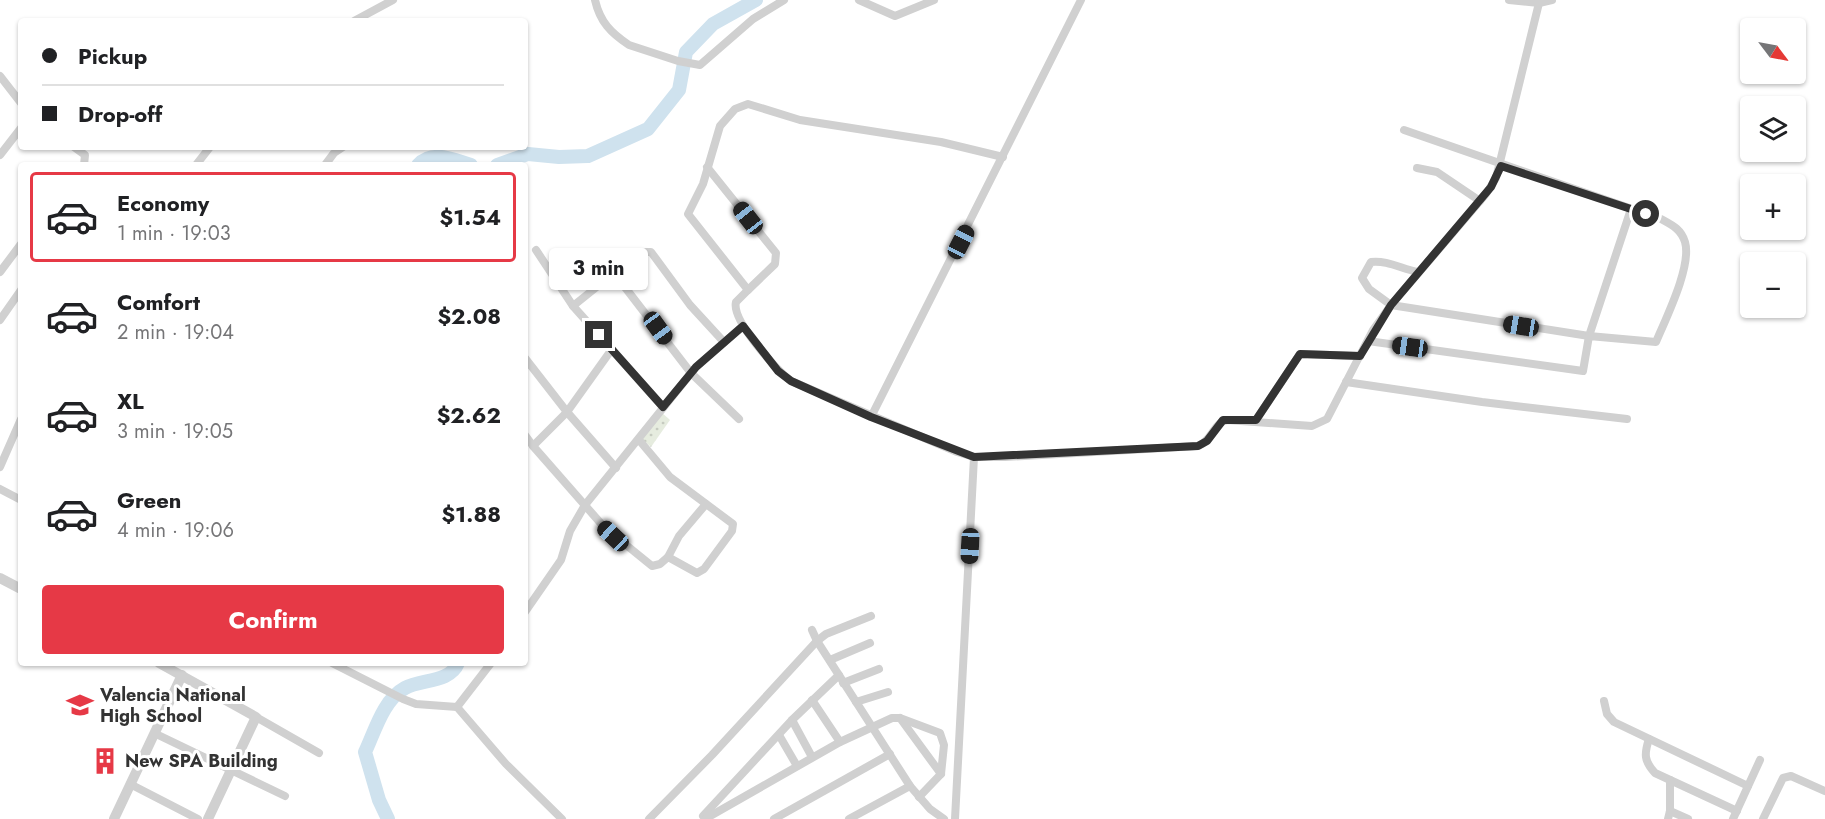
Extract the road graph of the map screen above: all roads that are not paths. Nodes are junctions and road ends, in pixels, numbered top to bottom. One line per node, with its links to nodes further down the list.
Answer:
1 (393, 0): 10 (street)
2 (595, 0): 3 (street)
3 (784, 0)
4 (859, 0): 5 (street)
5 (934, 0)
6 (1081, 0): 19 (street)
7 (1509, 0): 9 (street)
8 (1552, 0): 9 (street)
9 (1539, 3): 23 (street)
10 (360, 18)
11 (0, 76): 12 (street)
12 (18, 99)
13 (1404, 130): 23 (street)
14 (18, 132): 18 (street)
15 (78, 150): 20 (street)
16 (208, 150): 21 (street)
17 (338, 150): 22 (street)
18 (0, 155)
19 (1003, 157): 24 (street); 50 (street)
20 (84, 162)
21 (198, 162)
22 (327, 162)
23 (1501, 166): 26 (street); 27 (street)
24 (707, 167): 34 (street); 34 (street)
25 (1417, 168): 26 (street)
26 (1480, 201): 32 (street)
27 (1631, 209): 40 (street); 40 (street)
28 (18, 248): 31 (street)
29 (536, 250): 37 (street)
30 (606, 255): 33 (street)
31 (0, 272)
32 (1418, 272): 36 (street); 36 (street)
33 (614, 273): 37 (street); 41 (street); 46 (street)
34 (748, 290): 39 (street)
35 (18, 294): 38 (street)
36 (1391, 305): 40 (street); 42 (street)
37 (573, 306): 43 (street)
38 (0, 320)
39 (743, 326): 41 (street); 50 (street)
40 (1589, 336): 42 (street)
41 (723, 341): 46 (street)
42 (1368, 341): 44 (street)
43 (612, 349): 48 (street); 49 (street)
44 (1360, 356): 47 (street); 53 (street)
45 (528, 362): 49 (street)
46 (691, 373): 48 (street); 52 (street)
47 (1346, 382): 51 (street); 53 (street)
48 (663, 407): 56 (street)
49 (567, 412): 57 (street); 60 (street)
50 (871, 417): 58 (street)
51 (1627, 418)
52 (739, 419)
53 (1256, 420): 58 (street)
54 (18, 426): 59 (street)
55 (528, 439): 57 (street)
56 (639, 440): 60 (street); 63 (street)
57 (533, 446): 64 (street)
58 (974, 457): 118 (street)
59 (0, 467)
60 (616, 468): 64 (street)
61 (0, 489): 62 (street)
62 (18, 498)
63 (706, 504): 65 (street); 65 (street)
64 (585, 505): 65 (street); 68 (street)
65 (668, 557)
66 (0, 578): 67 (street)
67 (18, 587)
68 (528, 608)
69 (871, 616): 71 (street)
70 (812, 630): 71 (street)
71 (817, 641): 73 (street); 113 (street)
72 (870, 643): 73 (street)
73 (830, 660): 79 (street)
74 (165, 666): 78 (street)
75 (338, 666): 84 (street)
76 (489, 666): 84 (street)
77 (879, 669): 79 (street)
78 (182, 675): 85 (street); 89 (street)
79 (841, 679): 81 (street); 83 (street)
80 (888, 692): 83 (street)
81 (812, 700): 87 (street); 92 (street)
82 (1604, 701): 91 (street)
83 (856, 702): 88 (street)
84 (457, 707): 112 (street)
85 (256, 717): 93 (street); 98 (street)
86 (900, 718): 88 (street); 99 (street); 99 (street)
87 (792, 720): 90 (street); 95 (street)
88 (872, 726): 92 (street); 94 (street)
89 (154, 733): 98 (street); 101 (street)
90 (779, 735): 97 (street); 114 (street)
91 (1649, 739): 100 (street); 103 (street)
92 (840, 742): 95 (street)
93 (319, 753)
94 (890, 754): 102 (street); 115 (street)
95 (813, 757): 97 (street)
96 (1760, 760): 103 (street)
97 (797, 766): 114 (street)
98 (230, 770): 105 (street); 111 (street)
99 (941, 774): 106 (street)
100 (1670, 780): 107 (street); 108 (street)
101 (130, 784): 109 (street); 110 (street)
102 (910, 786): 106 (street); 116 (street)
103 (1748, 786): 108 (street)
104 (1825, 791): 120 (street)
105 (285, 796)
106 (919, 797): 117 (street)
107 (1669, 815): 119 (street)
108 (1735, 815)
109 (114, 819)
110 (198, 819)
111 (208, 819)
112 (562, 819)
113 (649, 819)
114 (703, 819)
115 (774, 819)
116 (849, 819)
117 (944, 819)
118 (955, 819)
119 (1688, 819)
120 (1763, 819)

